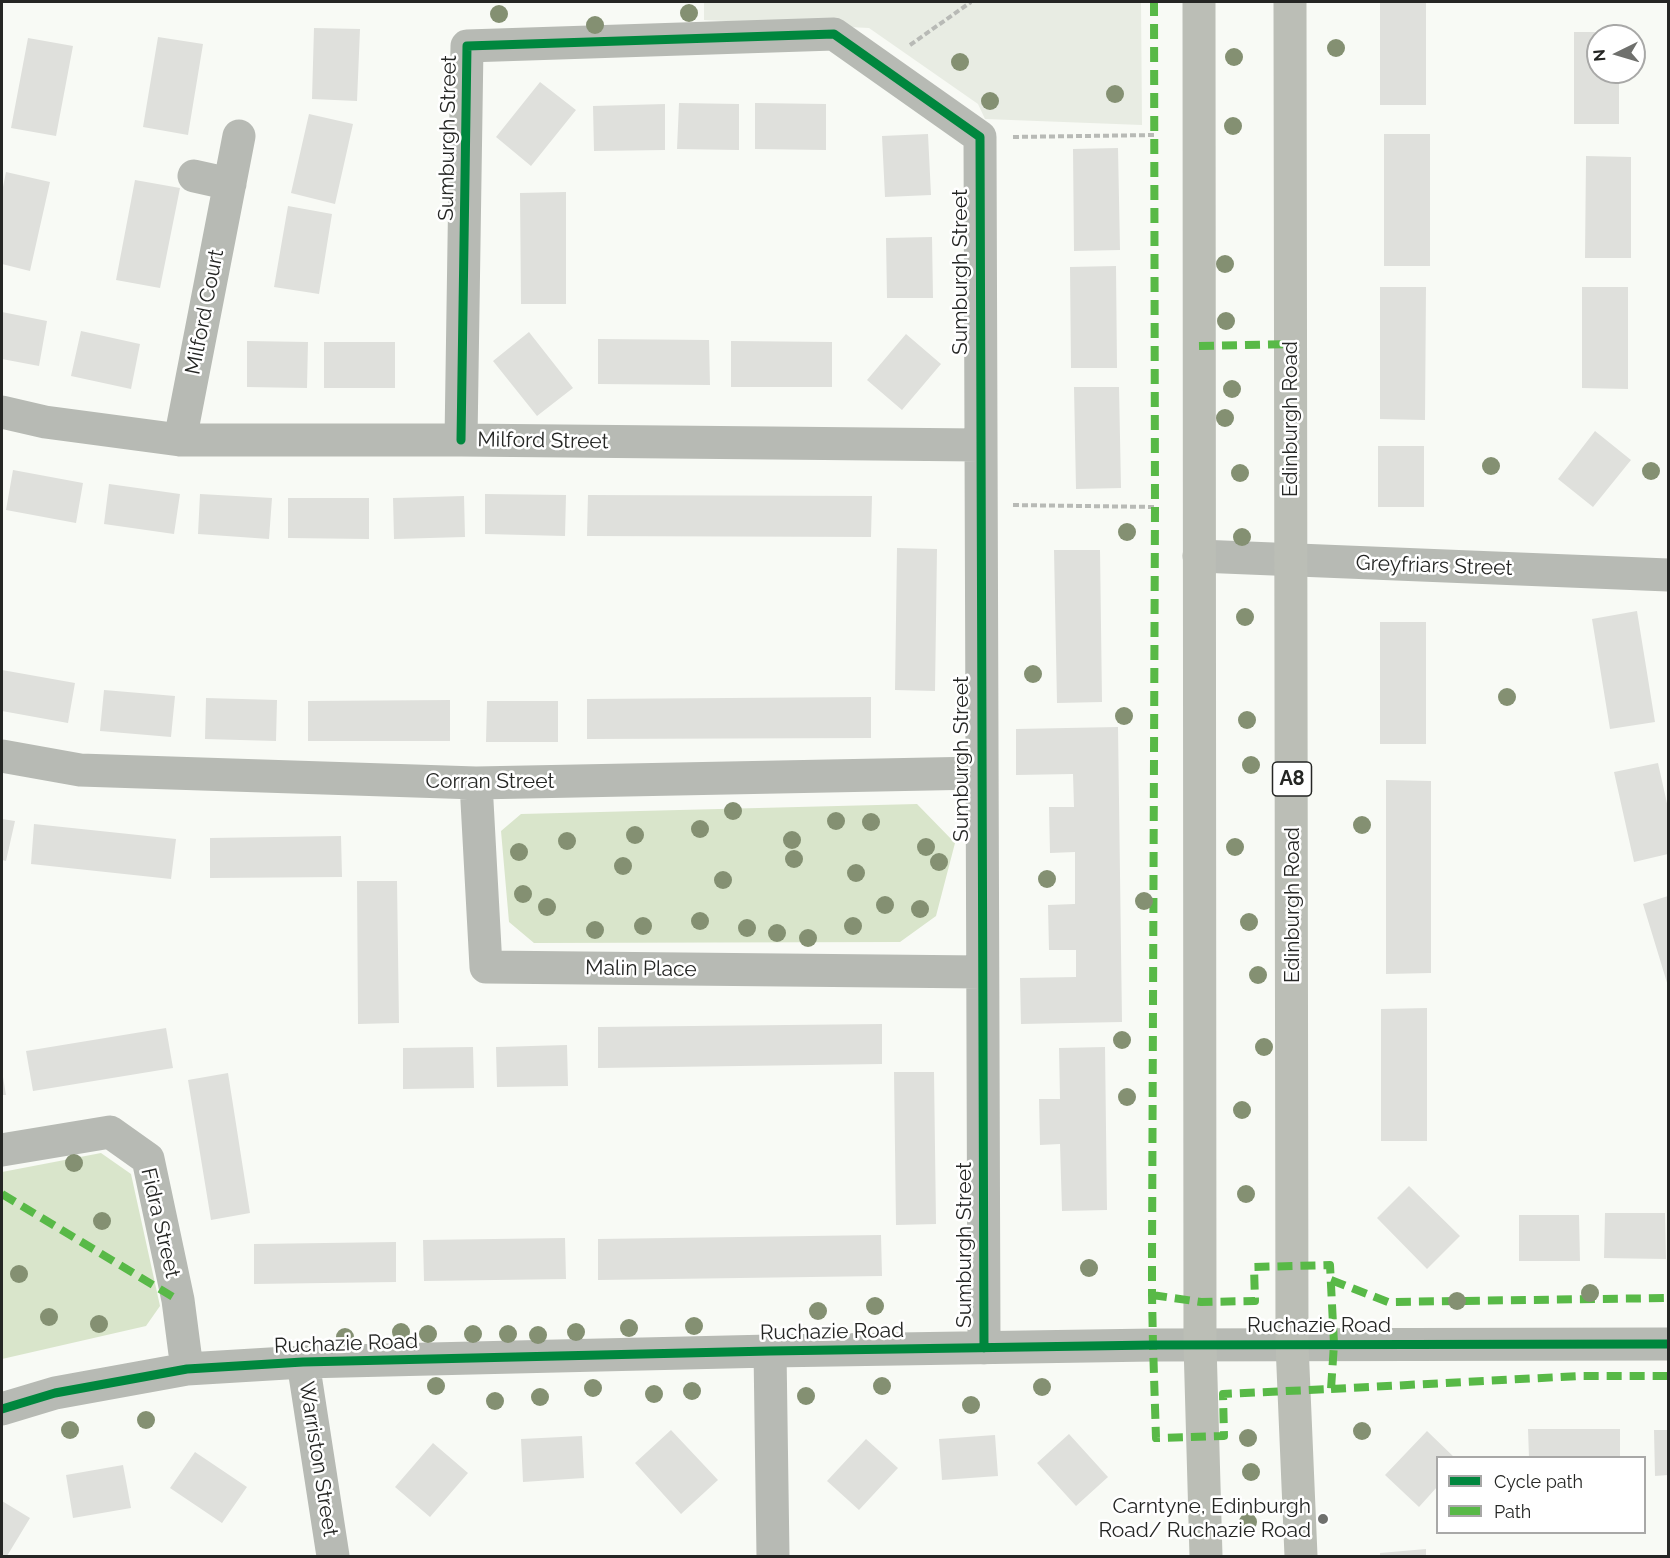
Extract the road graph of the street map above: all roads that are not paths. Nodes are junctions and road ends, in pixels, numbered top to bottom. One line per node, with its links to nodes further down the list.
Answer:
1 (1199, 2): 10 (main road)
2 (1290, 2): 11 (main road, Edinburgh Road / A8)
3 (239, 136): 5 (street, Milford Court)
4 (194, 176): 5 (street)
5 (230, 184): 7 (street, Milford Court)
6 (2, 412): 7 (street, Milford Street)
7 (180, 440): 8 (street, Milford Street)
8 (461, 440): 9 (street, Milford Street); 9 (street, Sumburgh Street)
9 (979, 445): 14 (street, Sumburgh Street)
10 (1199, 556): 11 (street, Greyfriars Street); 18 (main road)
11 (1291, 560): 12 (street, Greyfriars Street); 19 (main road, Edinburgh Road / A8)
12 (1668, 575)
13 (2, 756): 15 (street, Corran Street)
14 (980, 774): 15 (street, Corran Street); 16 (street, Sumburgh Street)
15 (476, 783): 16 (street, Malin Place)
16 (981, 972): 21 (street, Sumburgh Street)
17 (2, 1150): 24 (street, Fidra Street)
18 (1200, 1344): 19 (street, Ruchazie Road); 21 (street, Ruchazie Road); 28 (main road)
19 (1292, 1344): 20 (street, Ruchazie Road); 29 (main road, Edinburgh Road / A8)
20 (1668, 1344)
21 (984, 1348): 22 (street, Ruchazie Road)
22 (770, 1351): 23 (street, Ruchazie Road); 27 (street)
23 (303, 1362): 24 (street, Ruchazie Road); 26 (street, Warriston Street)
24 (187, 1369): 25 (street, Ruchazie Road)
25 (2, 1408)
26 (333, 1557)
27 (773, 1557)
28 (1206, 1557)
29 (1301, 1557)

